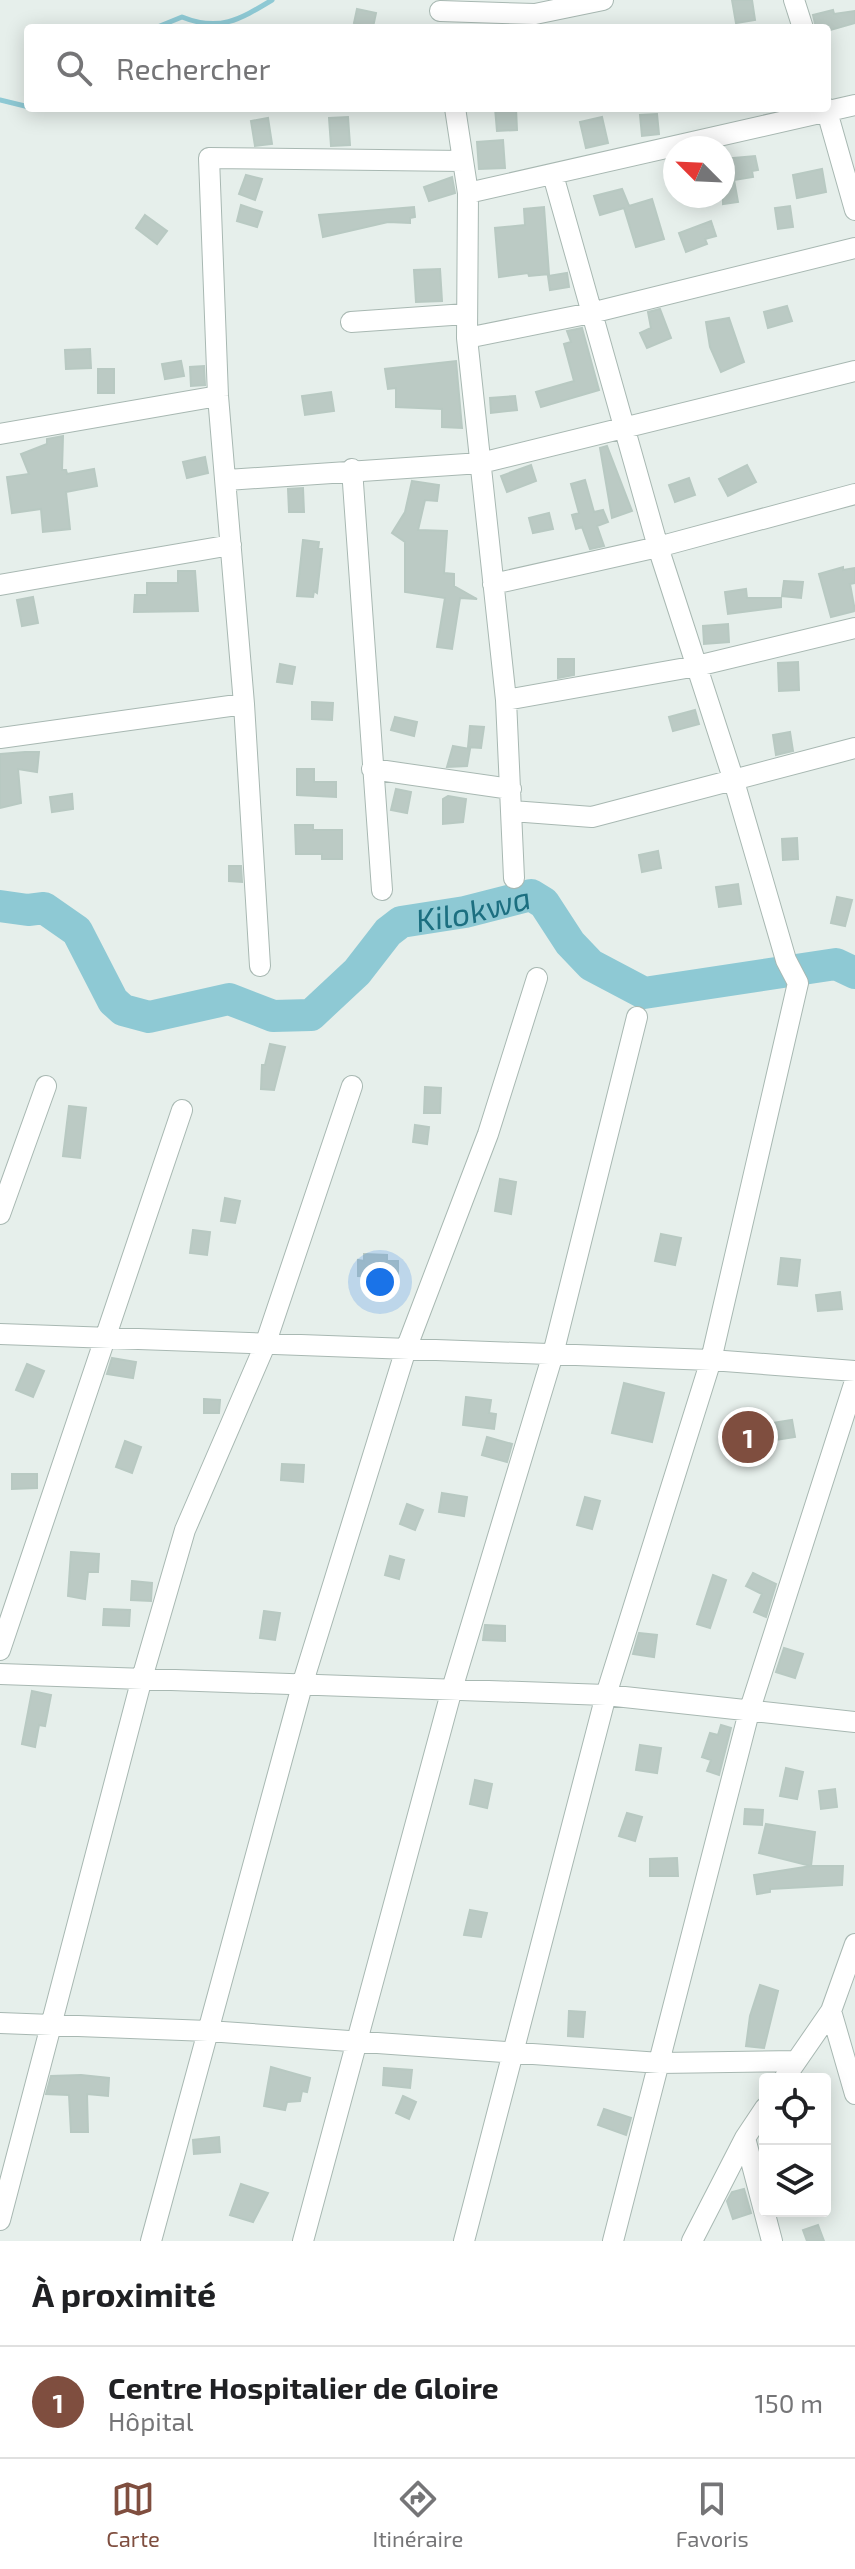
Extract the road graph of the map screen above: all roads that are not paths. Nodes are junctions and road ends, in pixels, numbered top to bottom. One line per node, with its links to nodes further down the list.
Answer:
1 (603, 0): 3 (street)
2 (794, 0): 4 (street)
3 (440, 13)
4 (802, 24)
5 (855, 105): 6 (street)
6 (831, 109)
7 (456, 112): 10 (street)
8 (818, 112): 11 (street)
9 (827, 112): 13 (street)
10 (463, 161): 12 (street); 20 (street)
11 (553, 175): 12 (street); 15 (street)
12 (468, 193): 16 (street)
13 (855, 210)
14 (855, 248): 15 (street)
15 (591, 313): 18 (street); 21 (street)
16 (466, 314): 17 (street); 18 (street)
17 (351, 322)
18 (467, 338): 23 (street)
19 (855, 371): 21 (street)
20 (218, 396): 22 (street); 25 (street)
21 (625, 429): 23 (street); 28 (street)
22 (0, 434)
23 (481, 463): 24 (street); 29 (street)
24 (352, 469): 25 (street); 37 (street)
25 (227, 480): 27 (street)
26 (855, 494): 28 (street)
27 (231, 545): 30 (street); 34 (street)
28 (658, 547): 29 (street); 32 (street)
29 (493, 584): 33 (street)
30 (0, 585)
31 (855, 628): 32 (street)
32 (697, 666): 33 (street); 38 (street)
33 (506, 700): 39 (street)
34 (244, 704): 35 (street); 43 (street)
35 (0, 738)
36 (855, 748): 38 (street)
37 (372, 769): 39 (street); 42 (street)
38 (733, 778): 40 (street); 55 (street)
39 (511, 789): 40 (street)
40 (512, 811): 41 (street)
41 (514, 878)
42 (382, 890)
43 (260, 966)
44 (537, 978): 53 (street)
45 (637, 1017): 54 (street)
46 (46, 1086): 49 (street)
47 (352, 1086): 52 (street)
48 (182, 1110): 51 (street)
49 (0, 1214)
50 (0, 1334): 51 (street)
51 (105, 1341): 52 (street); 58 (street)
52 (265, 1345): 53 (street); 60 (street)
53 (406, 1349): 54 (street); 61 (street)
54 (553, 1354): 55 (street); 62 (street)
55 (711, 1360): 56 (street); 63 (street)
56 (855, 1371)
57 (855, 1381): 64 (street)
58 (0, 1650)
59 (0, 1674): 60 (street)
60 (142, 1678): 61 (street); 69 (street)
61 (303, 1682): 62 (street); 70 (street)
62 (452, 1689): 63 (street); 71 (street)
63 (606, 1695): 64 (street); 72 (street)
64 (749, 1712): 65 (street); 74 (street)
65 (855, 1722)
66 (855, 1944): 67 (street)
67 (831, 2011): 73 (street); 76 (street)
68 (0, 2023): 69 (street)
69 (51, 2024): 70 (street); 79 (street)
70 (208, 2031): 71 (street); 80 (street)
71 (355, 2042): 72 (street); 81 (street)
72 (511, 2054): 74 (street); 82 (street)
73 (796, 2061): 74 (street); 75 (street)
74 (660, 2063): 83 (street)
75 (788, 2073)
76 (855, 2094)
77 (759, 2117): 78 (street)
78 (745, 2138): 84 (street); 85 (street)
79 (0, 2220)
80 (151, 2241)
81 (303, 2241)
82 (464, 2241)
83 (613, 2241)
84 (692, 2241)
85 (772, 2241)

